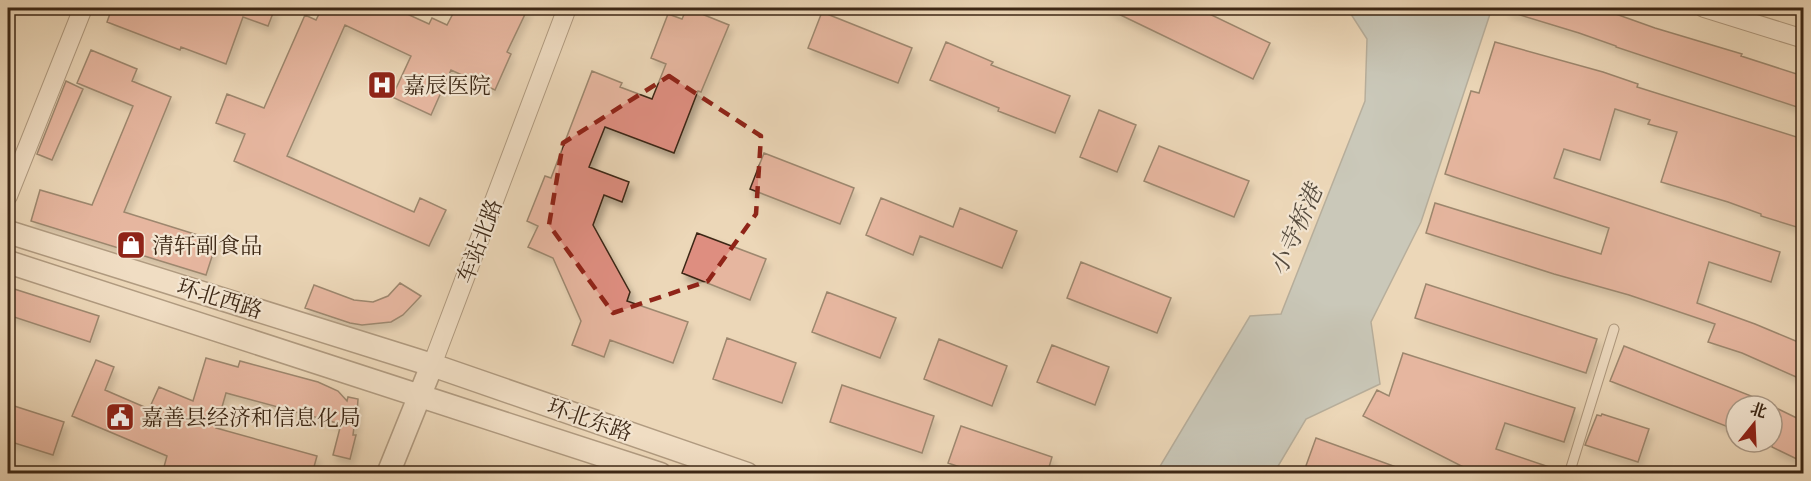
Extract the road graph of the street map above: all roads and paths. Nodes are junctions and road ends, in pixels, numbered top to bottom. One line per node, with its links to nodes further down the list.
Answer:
1 (83, 8): 5 (street)
2 (567, 8): 9 (street, 车站北路)
3 (1704, 8): 4 (street)
4 (1803, 39)
5 (8, 196)
6 (8, 232): 9 (street, 环北西路)
7 (8, 262): 10 (street, 环北西路)
8 (1614, 328): 14 (lane)
9 (432, 365): 10 (street, 车站北路); 13 (street, 环北东路)
10 (420, 397): 11 (street, 车站北路); 12 (street, 环北东路)
11 (388, 474)
12 (660, 474)
13 (747, 474)
14 (1569, 474)

